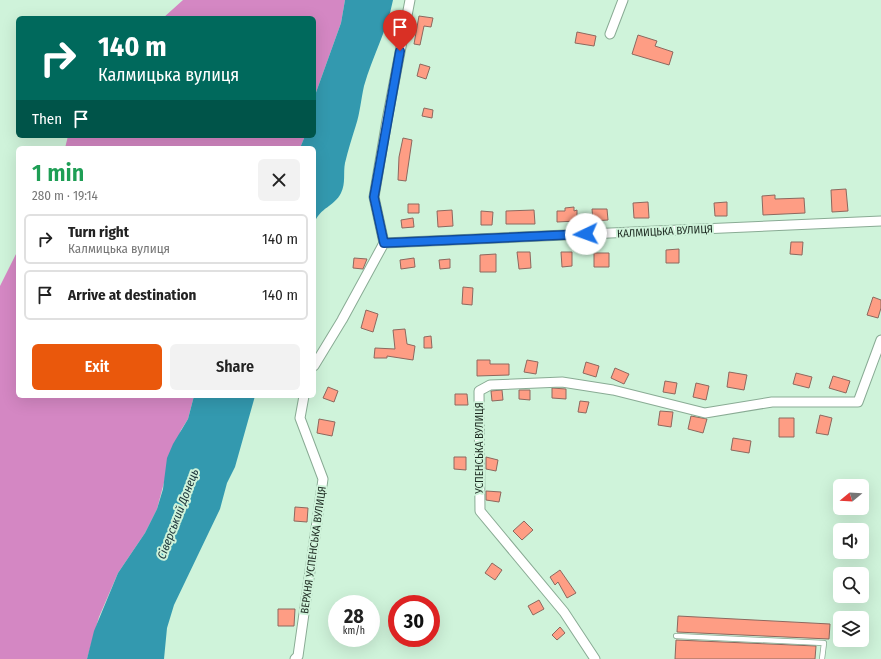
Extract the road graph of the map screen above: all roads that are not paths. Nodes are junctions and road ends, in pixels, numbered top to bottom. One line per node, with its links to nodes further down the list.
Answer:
1 (410, 0): 5 (street)
2 (623, 0): 3 (street)
3 (610, 34)
4 (881, 221): 5 (street, КАЛМИЦЬКА ВУЛИЦЯ)
5 (384, 243): 7 (street)
6 (881, 340): 11 (street, УСПЕНСЬКА ВУЛИЦЯ)
7 (316, 363)
8 (304, 398): 10 (street, ВЕРХНЯ УСПЕНСЬКА ВУЛИЦЯ)
9 (676, 636): 12 (lane)
10 (296, 659)
11 (595, 659)
12 (822, 659)

